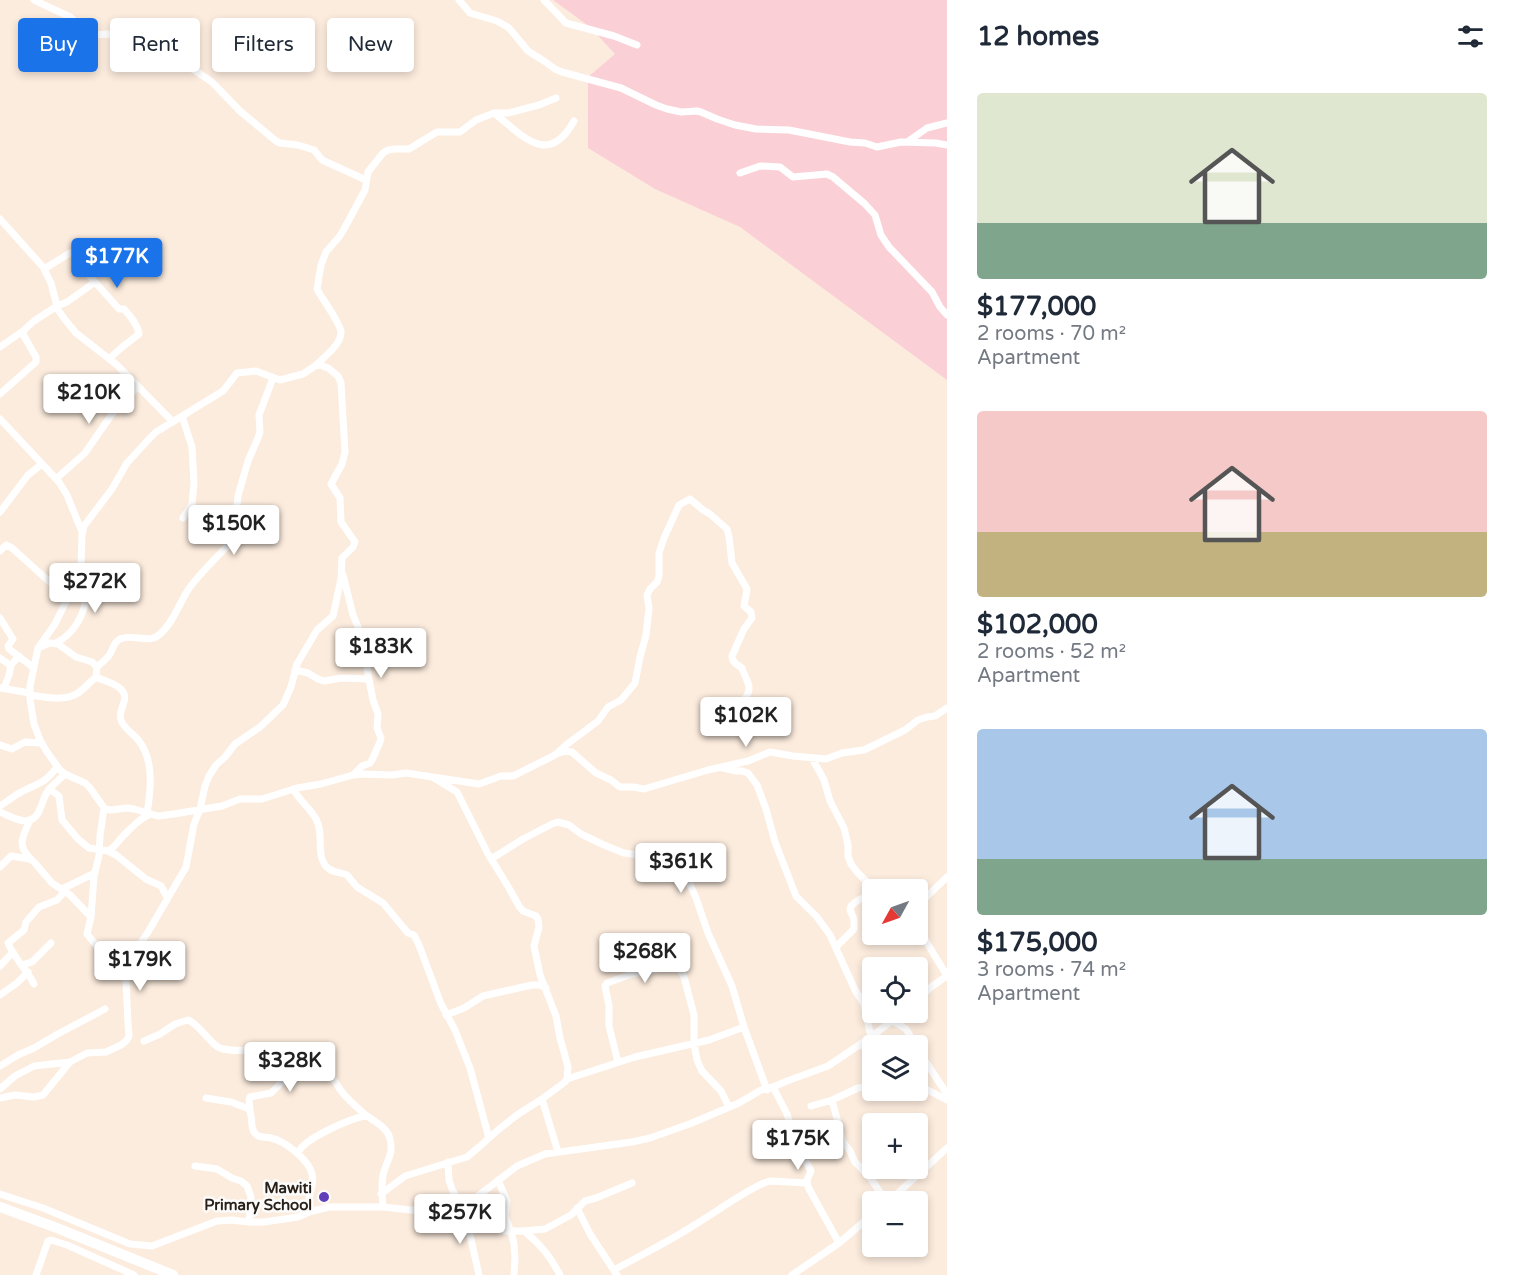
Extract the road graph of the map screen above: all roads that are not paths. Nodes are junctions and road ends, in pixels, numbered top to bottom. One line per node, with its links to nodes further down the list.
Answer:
1 (34, 0): 12 (street)
2 (459, 0): 9 (street)
3 (544, 0): 4 (street)
4 (637, 45)
5 (556, 98): 6 (street)
6 (494, 113): 7 (street); 12 (street)
7 (574, 121)
8 (947, 123): 9 (street)
9 (907, 142): 10 (street)
10 (947, 145)
11 (740, 173): 17 (street)
12 (366, 180): 21 (street)
13 (0, 219): 14 (street)
14 (44, 269): 15 (street); 16 (street)
15 (95, 282): 16 (street); 20 (street)
16 (57, 306): 18 (street); 20 (street)
17 (947, 315)
18 (23, 331): 19 (street); 24 (street)
19 (0, 347)
20 (109, 359): 23 (street)
21 (315, 366): 22 (street); 34 (street)
22 (273, 378): 25 (street); 43 (street)
23 (138, 386): 27 (street); 29 (street)
24 (0, 394)
25 (182, 416): 27 (street); 31 (street)
26 (0, 419): 28 (street)
27 (173, 422): 32 (street)
28 (42, 464): 29 (street); 30 (street)
29 (56, 480): 32 (street)
30 (0, 512)
31 (183, 518)
32 (82, 532): 35 (street)
33 (0, 551): 36 (street)
34 (341, 570): 45 (street); 47 (street)
35 (73, 586): 36 (street); 38 (street)
36 (68, 597): 39 (street)
37 (0, 618): 40 (street)
38 (56, 643): 39 (street); 43 (street)
39 (38, 648): 44 (street)
40 (19, 656): 42 (street); 44 (street)
41 (0, 658): 42 (street)
42 (10, 666): 48 (street)
43 (97, 667): 46 (street)
44 (34, 668): 49 (street)
45 (295, 670): 47 (street); 65 (street)
46 (96, 677): 49 (street); 67 (street)
47 (368, 679): 59 (street)
48 (2, 688): 49 (street)
49 (30, 694): 52 (street)
50 (947, 708): 55 (street)
51 (740, 711): 54 (street)
52 (41, 743): 53 (street); 56 (street)
53 (0, 745)
54 (557, 753): 57 (street); 60 (street)
55 (812, 758): 57 (street); 76 (street)
56 (57, 767): 58 (street); 63 (street)
57 (722, 768): 84 (street)
58 (65, 774): 61 (street); 64 (street)
59 (353, 775): 60 (street); 62 (street)
60 (432, 776): 71 (street)
61 (49, 789): 68 (street); 69 (street)
62 (293, 789): 65 (street); 97 (street)
63 (0, 806)
64 (104, 808): 67 (street); 69 (street)
65 (200, 809): 67 (street); 79 (street)
66 (0, 812): 68 (street)
67 (149, 813): 70 (street)
68 (30, 820): 72 (street)
69 (99, 849): 70 (street); 74 (street)
70 (108, 850): 79 (street)
71 (490, 858): 92 (street); 100 (street)
72 (32, 860): 73 (street); 77 (street)
73 (1, 865)
74 (95, 873): 77 (street); 81 (street)
75 (947, 877): 78 (street)
76 (863, 879)
77 (63, 890): 81 (street); 85 (street)
78 (928, 895)
79 (167, 897): 90 (street)
80 (862, 899): 84 (street)
81 (91, 916): 90 (street)
82 (51, 943): 86 (street)
83 (927, 945): 89 (street)
84 (836, 947): 101 (street)
85 (13, 952): 86 (street); 87 (street)
86 (22, 965): 88 (street)
87 (0, 966)
88 (28, 972): 91 (street); 95 (street)
89 (945, 977): 93 (street); 94 (street)
90 (125, 979): 107 (street)
91 (34, 984)
92 (546, 988): 97 (street); 112 (street)
93 (947, 988)
94 (928, 990)
95 (0, 995)
96 (105, 1009): 111 (street)
97 (446, 1015): 127 (street)
98 (890, 1023): 102 (street)
99 (896, 1023): 103 (street)
100 (744, 1027): 105 (street); 113 (street)
101 (872, 1035)
102 (875, 1035)
103 (910, 1035)
104 (144, 1041): 109 (street)
105 (694, 1044): 108 (street); 108 (street); 124 (street)
106 (862, 1044): 113 (street)
107 (70, 1062): 115 (street); 118 (street)
108 (618, 1062): 112 (street)
109 (306, 1064): 125 (street); 126 (street)
110 (928, 1065): 117 (street)
111 (0, 1066)
112 (567, 1079): 120 (street)
113 (770, 1088): 124 (street); 135 (street)
114 (862, 1088): 121 (street)
115 (0, 1089)
116 (928, 1090): 122 (street)
117 (947, 1094)
118 (0, 1098)
119 (206, 1098): 125 (street)
120 (542, 1099): 127 (street); 129 (street)
121 (832, 1100): 123 (street); 136 (street)
122 (947, 1100)
123 (811, 1106)
124 (729, 1107): 129 (street)
125 (250, 1110): 130 (street)
126 (366, 1116): 130 (street); 139 (street)
127 (489, 1138): 131 (street)
128 (947, 1148): 137 (street)
129 (558, 1152): 133 (street)
130 (298, 1153): 144 (street)
131 (448, 1162): 139 (street); 142 (street)
132 (195, 1166): 146 (street)
133 (498, 1180): 142 (street); 148 (street)
134 (632, 1183): 143 (street)
135 (807, 1183): 150 (street); 151 (street)
136 (879, 1191)
137 (899, 1191)
138 (0, 1194): 146 (street)
139 (381, 1194): 141 (street)
140 (0, 1207): 154 (highway)
141 (383, 1207): 142 (street); 144 (street)
142 (462, 1208): 145 (street)
143 (577, 1208): 149 (street); 151 (street)
144 (309, 1212): 146 (street)
145 (466, 1217): 148 (street); 155 (street)
146 (249, 1222)
147 (862, 1223): 150 (street)
148 (510, 1231): 149 (street); 156 (street)
149 (524, 1231): 157 (street)
150 (839, 1243): 158 (street)
151 (616, 1273)
152 (36, 1275): 153 (street)
153 (134, 1275)
154 (173, 1275)
155 (479, 1275)
156 (514, 1275)
157 (560, 1275)
158 (792, 1275)

